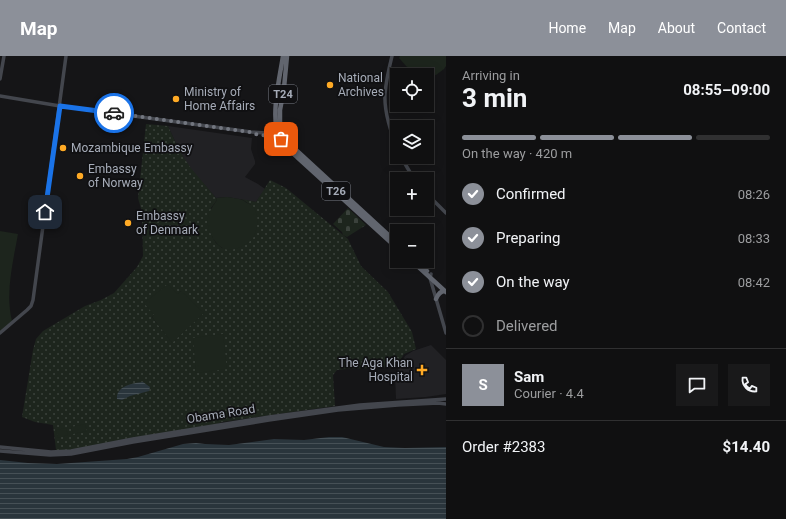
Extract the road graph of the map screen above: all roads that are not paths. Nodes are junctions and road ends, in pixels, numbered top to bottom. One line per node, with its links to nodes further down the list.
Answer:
1 (4, 56): 6 (street)
2 (66, 56): 8 (street)
3 (282, 56): 9 (highway, T24)
4 (287, 56): 11 (highway, T24)
5 (392, 56): 10 (street)
6 (0, 79)
7 (0, 96): 8 (street)
8 (60, 106): 12 (street); 24 (street)
9 (276, 123): 11 (highway, T24); 12 (highway)
10 (390, 125)
11 (279, 132): 12 (street); 13 (highway, T26); 16 (highway, T26)
12 (270, 134): 13 (highway)
13 (286, 146): 17 (highway, T26)
14 (434, 201): 15 (street)
15 (446, 213)
16 (390, 237)
17 (390, 242)
18 (421, 268): 20 (highway)
19 (424, 268): 20 (highway)
20 (431, 276): 21 (highway); 22 (highway); 23 (street)
21 (446, 288)
22 (446, 292): 23 (highway)
23 (436, 298): 25 (street)
24 (0, 333)
25 (446, 333)
26 (446, 399): 28 (street, Obama Road)
27 (446, 404): 29 (street, Obama Road)
28 (0, 447)
29 (0, 451)

